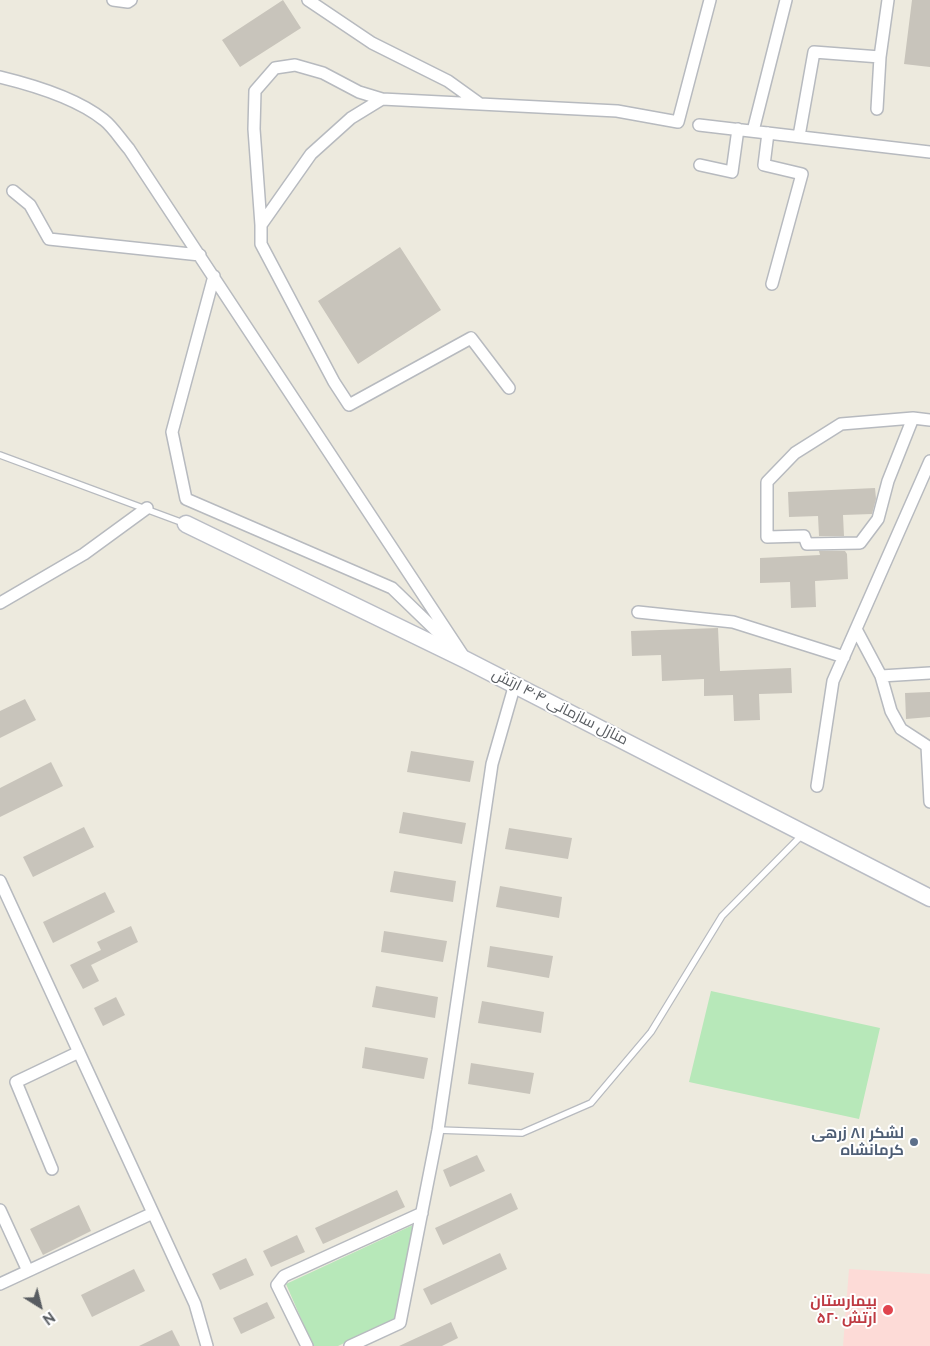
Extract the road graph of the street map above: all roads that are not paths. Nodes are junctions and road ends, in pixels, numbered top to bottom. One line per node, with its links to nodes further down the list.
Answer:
1 (113, 0): 2 (street)
2 (131, 0)
3 (308, 0): 10 (street)
4 (710, 0): 10 (street)
5 (786, 0): 14 (street)
6 (888, 0): 7 (street)
7 (880, 57): 11 (street); 16 (street)
8 (0, 77): 21 (street)
9 (382, 99): 10 (street); 20 (street); 20 (street)
10 (480, 104)
11 (877, 109)
12 (699, 125): 13 (street)
13 (738, 129): 14 (street); 18 (street)
14 (753, 131): 15 (street)
15 (768, 133): 16 (street); 23 (street)
16 (799, 136): 17 (street)
17 (930, 152)
18 (700, 166)
19 (13, 191): 21 (street)
20 (261, 225): 24 (street)
21 (200, 255): 22 (street)
22 (214, 276): 35 (street); 35 (street)
23 (772, 284)
24 (509, 388)
25 (913, 418): 25 (street); 26 (street)
26 (930, 420)
27 (0, 455): 29 (lane)
28 (930, 461): 33 (street)
29 (148, 508): 30 (lane); 31 (street)
30 (186, 524): 35 (street, منازل سازمانی ۴۰۴ ارتش)
31 (0, 603)
32 (638, 612): 34 (street)
33 (856, 629): 34 (street); 37 (street)
34 (844, 657): 40 (street)
35 (466, 660): 38 (street, منازل سازمانی ۴۰۴ ارتش)
36 (930, 673): 37 (street)
37 (881, 676): 39 (street)
38 (515, 684): 42 (street, منازل سازمانی ۴۰۴ ارتش); 46 (street)
39 (929, 752): 41 (street)
40 (817, 786)
41 (930, 802)
42 (805, 832): 44 (street, منازل سازمانی ۴۰۴ ارتش); 46 (lane)
43 (0, 880): 45 (street)
44 (930, 898)
45 (79, 1052): 47 (street); 49 (street)
46 (438, 1130): 50 (street)
47 (52, 1170)
48 (0, 1210): 51 (street)
49 (153, 1212): 51 (street); 53 (street)
50 (422, 1213): 54 (street); 55 (street)
51 (28, 1271): 52 (street)
52 (0, 1284)
53 (207, 1346)
54 (307, 1346)
55 (350, 1346)

